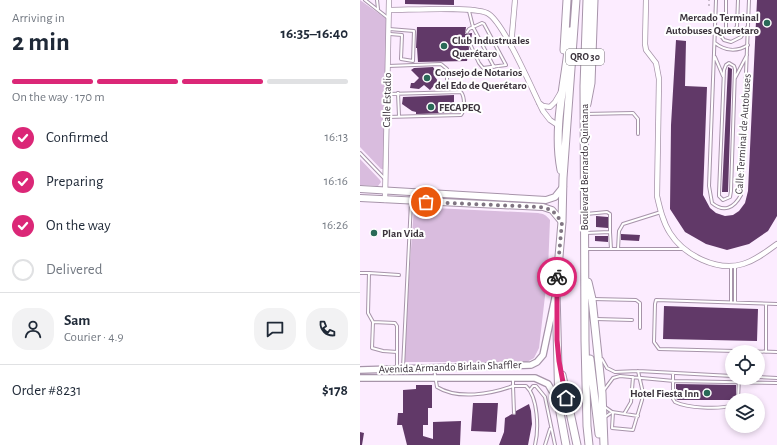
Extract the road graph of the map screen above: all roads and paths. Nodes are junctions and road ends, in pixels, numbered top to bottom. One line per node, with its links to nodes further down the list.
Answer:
1 (365, 0): 16 (lane)
2 (377, 0): 16 (lane)
3 (389, 0): 17 (street, Calle Estadio)
4 (515, 0): 30 (street)
5 (567, 0): 33 (highway)
6 (575, 0): 33 (highway); 49 (highway, Boulevard Bernardo Quintana / QRO 30)
7 (587, 0): 43 (highway, Boulevard Bernardo Quintana / QRO 30)
8 (594, 0): 43 (highway)
9 (646, 0): 59 (street)
10 (709, 0): 15 (path)
11 (716, 0): 22 (lane, Calle Terminal de Autobuses)
12 (726, 0): 13 (lane)
13 (738, 0)
14 (750, 0): 20 (lane, Calle Terminal de Autobuses)
15 (709, 6)
16 (378, 9): 19 (lane)
17 (389, 10): 18 (street); 19 (street, Calle Estadio)
18 (469, 10): 21 (lane); 30 (street)
19 (389, 18): 24 (street, Calle Estadio)
20 (749, 25): 22 (lane); 29 (lane, Calle Terminal de Autobuses)
21 (474, 26): 25 (lane); 35 (lane); 35 (lane)
22 (715, 28): 27 (lane, Calle Terminal de Autobuses)
23 (402, 30): 24 (lane); 26 (lane); 26 (lane)
24 (388, 32): 26 (lane); 34 (street, Calle Estadio)
25 (467, 32)
26 (402, 35)
27 (715, 43): 29 (lane); 32 (lane, Calle Terminal de Autobuses)
28 (470, 44): 35 (lane)
29 (748, 45): 31 (lane, Calle Terminal de Autobuses)
30 (511, 46): 42 (street)
31 (748, 55): 37 (lane); 51 (lane, Calle Terminal de Autobuses)
32 (714, 56): 36 (lane); 51 (lane, Calle Terminal de Autobuses)
33 (565, 62): 39 (highway)
34 (388, 66): 38 (lane); 41 (street, Calle Estadio)
35 (494, 67)
36 (724, 78): 37 (lane); 37 (lane)
37 (735, 79)
38 (447, 85)
39 (563, 89): 42 (street); 46 (highway)
40 (398, 93): 41 (lane); 44 (lane); 44 (lane)
41 (388, 94): 45 (street, Calle Estadio)
42 (538, 102): 46 (street)
43 (584, 114): 47 (lane); 60 (highway, Boulevard Bernardo Quintana / QRO 30)
44 (399, 116): 45 (lane)
45 (387, 117): 50 (street, Calle Estadio)
46 (559, 126): 49 (highway)
47 (638, 134)
48 (360, 153): 50 (lane)
49 (563, 178): 52 (highway, Boulevard Bernardo Quintana / QRO 30)
50 (386, 180): 54 (street, Calle Estadio)
51 (709, 186): 55 (lane)
52 (563, 187): 54 (main road); 61 (highway, Boulevard Bernardo Quintana / QRO 30)
53 (360, 189): 54 (main road)
54 (386, 190): 57 (street, Calle Estadio)
55 (706, 191)
56 (360, 198): 57 (main road)
57 (386, 200): 58 (main road)
58 (411, 202): 61 (main road); 90 (lane)
59 (661, 212): 66 (lane); 67 (street)
60 (585, 214): 62 (lane); 63 (highway, Boulevard Bernardo Quintana / QRO 30)
61 (562, 222): 74 (highway, Boulevard Bernardo Quintana / QRO 30)
62 (610, 232): 63 (lane); 68 (lane)
63 (585, 233): 65 (highway, Boulevard Bernardo Quintana / QRO 30)
64 (777, 244): 69 (street)
65 (585, 249): 68 (lane); 70 (highway, Boulevard Bernardo Quintana / QRO 30)
66 (618, 249): 67 (lane); 68 (lane)
67 (685, 249): 69 (street)
68 (611, 250)
69 (733, 265): 76 (lane); 77 (lane)
70 (585, 269): 75 (highway); 84 (highway, Boulevard Bernardo Quintana / QRO 30)
71 (360, 273): 72 (lane)
72 (369, 273): 73 (lane); 82 (lane)
73 (399, 275)
74 (556, 291): 89 (highway, Boulevard Bernardo Quintana / QRO 30); 91 (street, Avenida Armando Birlain Shaffler)
75 (592, 299): 80 (highway); 83 (lane)
76 (731, 302): 77 (lane); 87 (lane)
77 (735, 302): 78 (lane)
78 (766, 304): 79 (lane); 87 (lane)
79 (777, 304)
80 (594, 319): 81 (lane); 85 (highway)
81 (632, 320)
82 (373, 322): 86 (lane); 86 (lane)
83 (640, 328)
84 (586, 333): 124 (highway, Boulevard Bernardo Quintana / QRO 30); 125 (highway, Boulevard Bernardo Quintana / QRO 30)
85 (597, 342): 93 (lane); 109 (highway)
86 (397, 352): 90 (lane)
87 (766, 352): 88 (lane)
88 (777, 352)
89 (559, 361): 112 (highway, Boulevard Bernardo Quintana / QRO 30); 123 (highway, Boulevard Bernardo Quintana / QRO 30)
90 (400, 369): 91 (street, Avenida Armando Birlain Shaffler); 92 (street, Avenida Armando Birlain Shaffler)
91 (434, 369): 100 (lane)
92 (360, 370)
93 (638, 371): 94 (lane); 101 (lane)
94 (674, 373): 95 (lane); 103 (lane)
95 (725, 376)
96 (513, 377): 100 (street, Avenida Armando Birlain Shaffler); 107 (lane); 112 (street, Avenida Armando Birlain Shaffler)
97 (633, 377): 101 (lane); 109 (lane); 115 (lane)
98 (765, 377): 102 (lane)
99 (360, 378): 100 (street, Avenida Armando Birlain Shaffler)
100 (434, 378): 107 (lane)
101 (639, 378): 103 (lane); 116 (lane)
102 (777, 378)
103 (674, 381): 104 (lane); 111 (lane)
104 (725, 382)
105 (765, 383): 106 (lane)
106 (777, 383)
107 (513, 386): 108 (lane); 114 (lane)
108 (530, 390): 118 (lane); 119 (lane)
109 (602, 393): 110 (highway)
110 (603, 405): 113 (lane); 117 (highway)
111 (725, 406)
112 (559, 407): 122 (highway, Boulevard Bernardo Quintana / QRO 30)
113 (613, 412): 115 (lane); 116 (lane); 117 (lane)
114 (514, 413)
115 (624, 414): 116 (lane)
116 (638, 416)
117 (603, 418): 126 (highway)
118 (551, 427): 120 (lane); 121 (lane)
119 (535, 445)
120 (545, 445)
121 (555, 445)
122 (566, 445)
123 (577, 445)
124 (589, 445)
125 (600, 445)
126 (604, 445)

